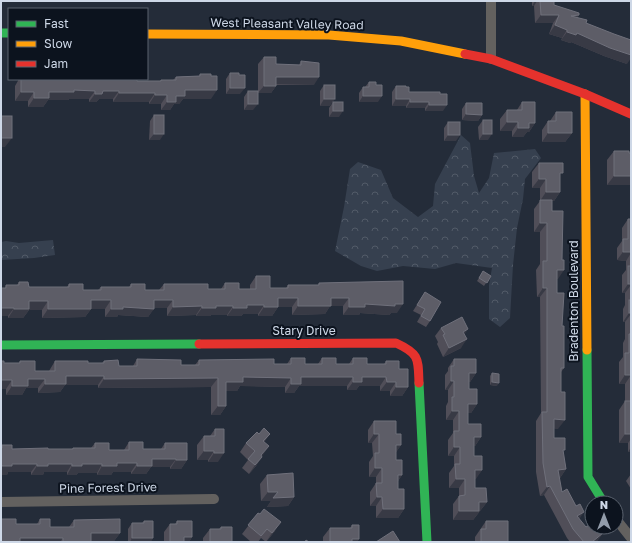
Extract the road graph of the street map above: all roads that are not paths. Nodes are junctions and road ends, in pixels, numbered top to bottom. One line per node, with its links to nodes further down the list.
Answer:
1 (492, 1): 3 (street)
2 (148, 34): 3 (street, West Pleasant Valley Road)
3 (491, 60): 4 (street, West Pleasant Valley Road)
4 (585, 94): 5 (street, West Pleasant Valley Road); 7 (street, Bradenton Boulevard)
5 (631, 114)
6 (1, 345): 12 (street, Stary Drive)
7 (598, 495)
8 (214, 500): 9 (street, Pine Forest Drive)
9 (1, 502)
10 (624, 529): 11 (street)
11 (631, 538)
12 (427, 542)

